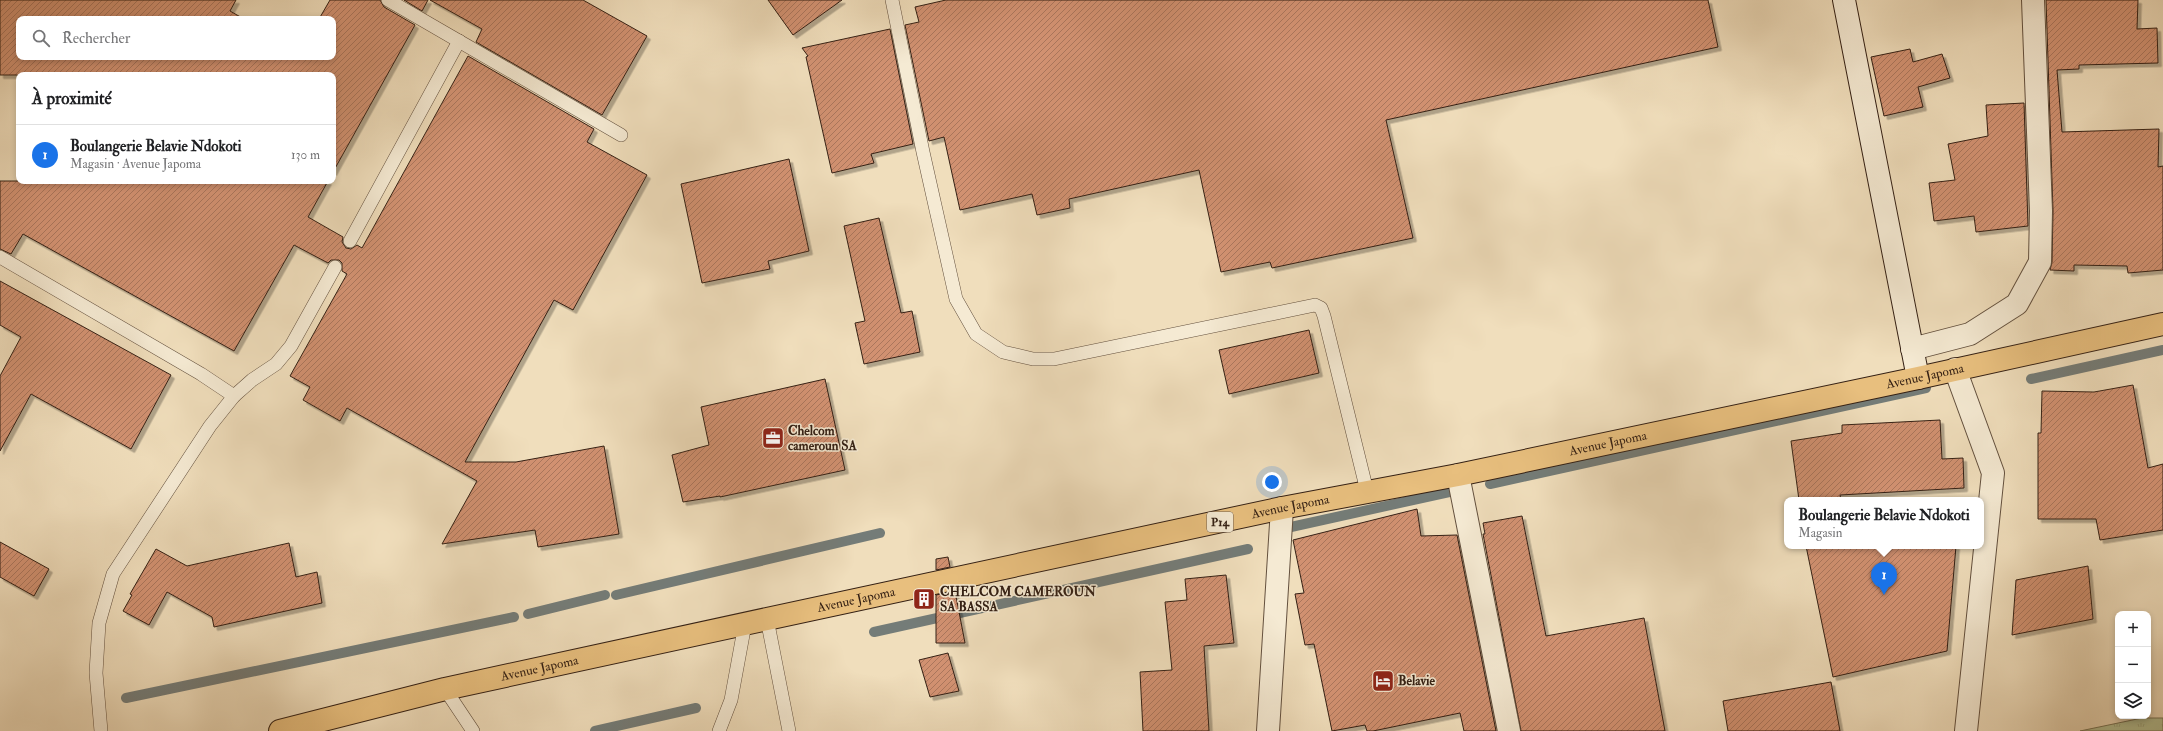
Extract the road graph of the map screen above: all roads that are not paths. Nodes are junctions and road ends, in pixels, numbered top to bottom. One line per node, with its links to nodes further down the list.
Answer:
1 (388, 0): 5 (lane)
2 (892, 0): 16 (lane)
3 (1844, 0): 11 (street)
4 (2033, 0): 11 (street)
5 (459, 41): 6 (lane); 7 (lane)
6 (621, 135)
7 (350, 241)
8 (0, 257): 14 (lane)
9 (335, 268): 14 (lane)
10 (2163, 324): 12 (main road, Avenue Japoma / P14)
11 (1912, 348): 13 (street)
12 (1955, 369): 13 (main road, Avenue Japoma / P14); 28 (street)
13 (1918, 378): 15 (main road, Avenue Japoma / P14)
14 (234, 396): 21 (lane)
15 (1458, 475): 16 (main road, Avenue Japoma / P14); 27 (street)
16 (1367, 491): 17 (main road, Avenue Japoma / P14)
17 (1282, 508): 18 (main road, Avenue Japoma / P14); 26 (street)
18 (767, 619): 19 (main road, Avenue Japoma / P14); 25 (lane)
19 (745, 624): 20 (main road, Avenue Japoma / P14); 24 (lane)
20 (445, 689): 22 (main road, Avenue Japoma / P14); 23 (lane)
21 (101, 731)
22 (280, 731)
23 (473, 731)
24 (719, 731)
25 (789, 731)
26 (1268, 731)
27 (1509, 731)
28 (1966, 731)

